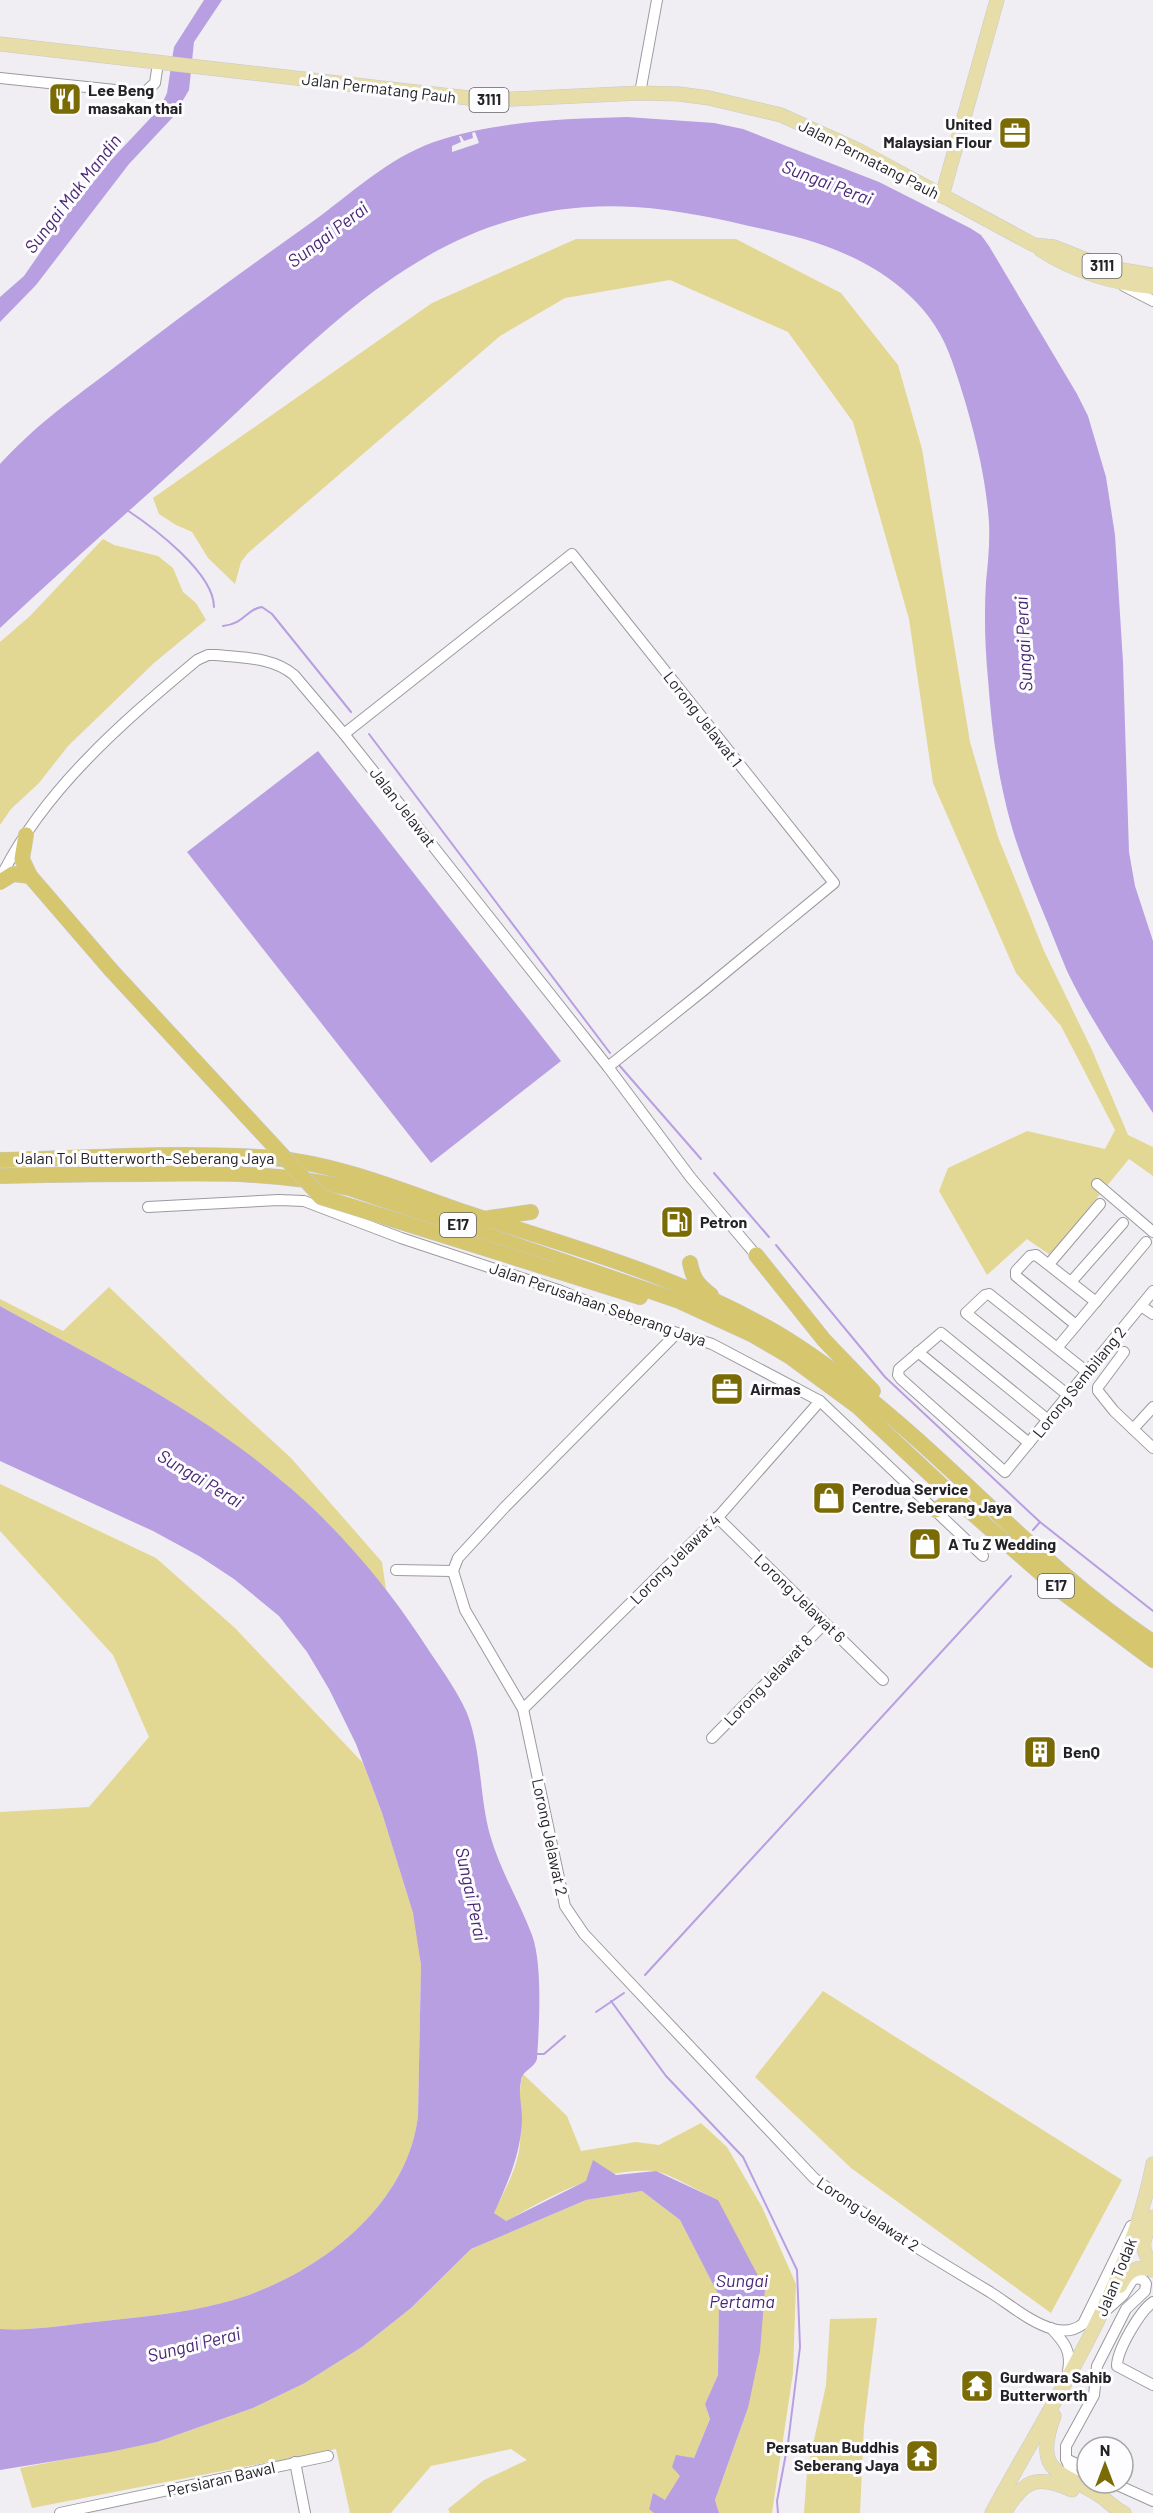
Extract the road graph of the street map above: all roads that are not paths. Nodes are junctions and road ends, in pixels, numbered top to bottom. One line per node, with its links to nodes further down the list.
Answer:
1 (657, 0): 6 (street)
2 (997, 0): 7 (main road)
3 (0, 44): 4 (main road, Jalan Permatang Pauh / 3111)
4 (164, 64): 5 (street); 6 (main road, Jalan Permatang Pauh / 3111)
5 (0, 78)
6 (640, 93): 7 (main road, Jalan Permatang Pauh / 3111)
7 (942, 196): 8 (main road, Jalan Permatang Pauh / 3111)
8 (1034, 246): 9 (main road, Jalan Permatang Pauh / 3111); 10 (main road)
9 (1153, 275)
10 (1120, 284): 11 (main road); 12 (street)
11 (1153, 288)
12 (1153, 302)
13 (344, 734): 14 (street, Jalan Jelawat); 17 (street, Jalan Jelawat); 17 (street, Lorong Jelawat 1)
14 (26, 835): 15 (highway); 16 (street, Jalan Jelawat)
15 (30, 876): 16 (highway); 35 (highway, bridge)
16 (0, 880)
17 (608, 1067): 28 (street, Jalan Jelawat)
18 (0, 1160): 24 (highway, Jalan Tol Butterworth–Seberang Jaya / E17)
19 (0, 1176): 35 (highway, Jalan Tol Butterworth–Seberang Jaya / E17)
20 (1096, 1185): 26 (street)
21 (1100, 1204): 30 (street)
22 (148, 1207): 38 (street, Jalan Perusahaan Seberang Jaya)
23 (531, 1212): 24 (highway)
24 (486, 1219): 35 (highway, Jalan Tol Butterworth–Seberang Jaya / E17)
25 (1123, 1223): 31 (street)
26 (1153, 1232)
27 (1146, 1242): 33 (street)
28 (756, 1256): 48 (highway)
29 (690, 1263): 35 (highway)
30 (1049, 1264): 31 (street); 37 (street)
31 (1071, 1282): 33 (street)
32 (1153, 1291): 34 (street, Lorong Sembilang 2)
33 (1096, 1302): 37 (street)
34 (1141, 1306): 36 (street); 42 (street, Lorong Sembilang 2)
35 (726, 1314): 48 (highway, Jalan Tol Butterworth–Seberang Jaya / E17); 51 (highway, Jalan Tol Butterworth–Seberang Jaya / E17)
36 (1153, 1314)
37 (1076, 1325): 39 (street)
38 (676, 1334): 44 (street, Jalan Perusahaan Seberang Jaya); 56 (street)
39 (1057, 1348): 42 (street); 43 (street)
40 (918, 1352): 46 (street); 49 (street); 49 (street, Lorong Sembilang 2)
41 (1124, 1352): 47 (street)
42 (1087, 1372): 43 (street, Lorong Sembilang 2)
43 (1068, 1395): 46 (street, Lorong Sembilang 2)
44 (820, 1401): 52 (street, Jalan Perusahaan Seberang Jaya); 53 (street, Lorong Jelawat 4)
45 (1153, 1407): 47 (street)
46 (1048, 1420): 49 (street, Lorong Sembilang 2)
47 (1133, 1429): 50 (street)
48 (917, 1440): 58 (highway, Jalan Tol Butterworth–Seberang Jaya / E17)
49 (1029, 1443)
50 (1153, 1448)
51 (964, 1506): 52 (highway); 59 (highway, Jalan Tol Butterworth–Seberang Jaya / E17)
52 (936, 1510): 54 (street, Jalan Perusahaan Seberang Jaya)
53 (717, 1517): 57 (street, Lorong Jelawat 6); 61 (street, Lorong Jelawat 4)
54 (983, 1556)
55 (396, 1570): 56 (street)
56 (453, 1571): 61 (street, Lorong Jelawat 2)
57 (825, 1623): 60 (street, Lorong Jelawat 6); 62 (street, Lorong Jelawat 8)
58 (1153, 1642)
59 (1153, 1660)
60 (883, 1680)
61 (522, 1709): 70 (street, Lorong Jelawat 2)
62 (712, 1738)
63 (1153, 2164): 64 (main road, Jalan Todak)
64 (1148, 2192): 69 (main road, Jalan Todak); 70 (street)
65 (1153, 2217): 66 (main road, Jalan Todak)
66 (1153, 2264)
67 (1153, 2270): 69 (main road)
68 (1153, 2302): 71 (street)
69 (1103, 2314): 72 (main road, Jalan Todak); 74 (street)
70 (1051, 2328): 72 (street)
71 (1153, 2385)
72 (1065, 2386): 78 (main road); 83 (main road)
73 (328, 2456): 75 (street, Persiaran Bawal)
74 (1066, 2459): 76 (street); 77 (street)
75 (295, 2462): 82 (street, Persiaran Bawal); 86 (street)
76 (1075, 2463)
77 (1075, 2478)
78 (1075, 2483)
79 (1135, 2493): 81 (street)
80 (1097, 2495): 84 (main road)
81 (1153, 2501)
82 (115, 2508): 85 (street, Persiaran Bawal)
83 (998, 2510): 84 (main road)
84 (1120, 2511)
85 (60, 2513)
86 (304, 2513)

